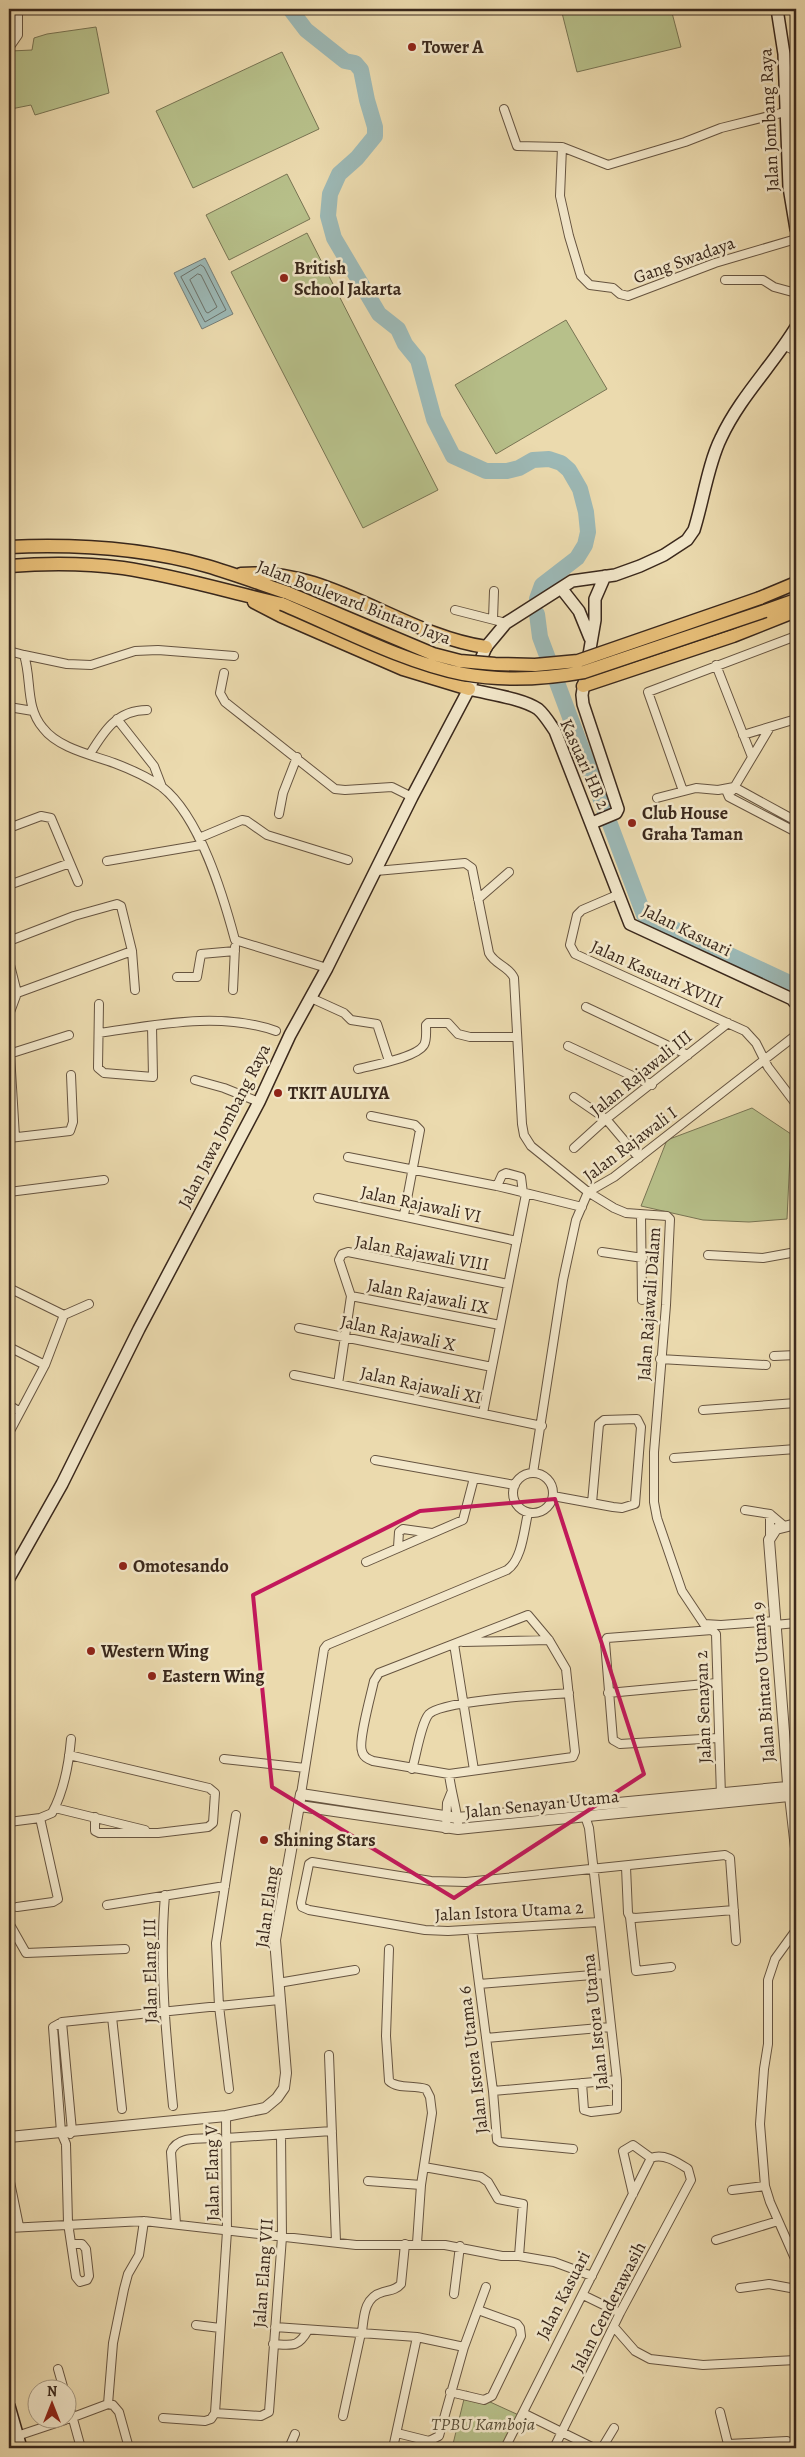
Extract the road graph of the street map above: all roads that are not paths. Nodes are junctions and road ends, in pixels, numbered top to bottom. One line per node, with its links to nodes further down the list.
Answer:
1 (777, 9): 6 (main road, Jalan Jombang Raya)
2 (18, 10): 3 (street); 4 (street)
3 (9, 11)
4 (9, 48)
5 (504, 110): 7 (street)
6 (789, 116): 7 (street); 8 (main road, Jalan Jombang Raya)
7 (562, 147): 10 (street, Gang Swadaya)
8 (793, 202): 9 (main road, Jalan Jombang Raya)
9 (796, 229)
10 (796, 239)
11 (725, 280): 12 (street)
12 (796, 294)
13 (796, 327): 14 (main road)
14 (785, 346): 15 (street); 19 (main road)
15 (796, 351)
16 (9, 547): 18 (main road, Jalan Boulevard Bintaro Jaya)
17 (9, 566): 23 (main road, Jalan Boulevard Bintaro Jaya)
18 (236, 575): 24 (main road, Jalan Boulevard Bintaro Jaya); 32 (main road)
19 (605, 576): 21 (main road); 31 (main road, Kasuari HB 2)
20 (796, 583): 24 (main road, Jalan Boulevard Bintaro Jaya, bridge)
21 (561, 588): 29 (main road); 31 (main road)
22 (494, 591): 28 (street)
23 (238, 594): 24 (main road, Jalan Boulevard Bintaro Jaya); 39 (main road)
24 (285, 598): 25 (main road, Jalan Boulevard Bintaro Jaya, bridge)
25 (796, 600)
26 (455, 610): 28 (street)
27 (796, 611): 38 (main road)
28 (493, 619): 29 (street)
29 (506, 623): 32 (main road)
30 (796, 636): 36 (street)
31 (590, 640): 38 (main road, Kasuari HB 2)
32 (486, 647): 39 (main road)
33 (9, 651): 34 (street)
34 (24, 655): 35 (street); 42 (street)
35 (234, 656)
36 (716, 665): 46 (street); 51 (street)
37 (224, 673): 48 (street)
38 (582, 686): 58 (main road, Kasuari HB 2)
39 (469, 689): 53 (main road, Jalan Jawa Jombang Raya); 58 (main road, Kasuari HB 2)
40 (9, 707): 42 (street)
41 (148, 710): 43 (street)
42 (33, 711): 47 (street)
43 (117, 719): 47 (street); 50 (street)
44 (796, 719): 45 (street)
45 (769, 729): 46 (street); 49 (street)
46 (743, 735): 49 (street)
47 (90, 754): 50 (street)
48 (297, 757): 53 (street); 56 (street)
49 (752, 757): 52 (street)
50 (162, 787): 62 (street)
51 (683, 791): 52 (street); 54 (street)
52 (729, 791): 57 (street); 60 (street)
53 (412, 797): 66 (main road, Jalan Jawa Jombang Raya)
54 (658, 798)
55 (796, 810): 57 (street)
56 (279, 814)
57 (794, 819): 60 (street)
58 (594, 822): 70 (main road, Jalan Kasuari)
59 (9, 828): 65 (street)
60 (787, 828): 61 (street)
61 (796, 832)
62 (200, 841): 63 (street); 64 (street); 73 (street)
63 (348, 860)
64 (107, 861)
65 (70, 863): 68 (street); 69 (street)
66 (376, 871): 71 (street, Jalan Rajawali Dalam); 77 (main road, Jalan Jawa Jombang Raya)
67 (509, 872): 71 (street)
68 (78, 882)
69 (9, 885)
70 (617, 895): 85 (main road, Jalan Kasuari); 88 (street, Jalan Kasuari XVIII)
71 (478, 899): 94 (street, Jalan Rajawali Dalam)
72 (9, 940): 74 (street)
73 (235, 940): 75 (street); 77 (street)
74 (132, 951): 79 (street); 81 (street)
75 (235, 951): 78 (street); 80 (street)
76 (9, 961): 81 (street)
77 (327, 968): 83 (main road, Jalan Jawa Jombang Raya)
78 (177, 977)
79 (135, 990)
80 (233, 990)
81 (17, 993): 82 (street); 87 (street)
82 (9, 996)
83 (311, 998): 93 (main road, Jalan Jawa Jombang Raya); 98 (street)
84 (99, 1004): 90 (street)
85 (796, 1004)
86 (586, 1007): 97 (street)
87 (10, 1012): 96 (street)
88 (728, 1022): 97 (street, Jalan Rajawali III); 99 (street, Jalan Kasuari XVIII)
89 (152, 1026): 90 (street); 90 (street); 93 (street)
90 (99, 1033)
91 (796, 1034): 99 (street, Jalan Rajawali I)
92 (69, 1035): 96 (street)
93 (290, 1035): 106 (main road, Jalan Jawa Jombang Raya)
94 (516, 1036): 98 (street); 118 (street, Jalan Rajawali Dalam)
95 (568, 1046): 104 (street)
96 (9, 1054): 102 (street)
97 (688, 1055): 104 (street, Jalan Rajawali III)
98 (389, 1060): 100 (street)
99 (764, 1061): 107 (street, Jalan Kasuari XVIII); 113 (street, Jalan Rajawali I)
100 (358, 1069)
101 (71, 1075): 110 (street)
102 (10, 1077): 110 (street)
103 (195, 1080): 106 (street)
104 (652, 1085): 109 (street, Jalan Rajawali III)
105 (574, 1097): 109 (street)
106 (259, 1102): 172 (main road, Jalan Jawa Jombang Raya)
107 (796, 1104)
108 (371, 1116): 114 (street)
109 (606, 1119): 111 (street, Jalan Rajawali III); 113 (street)
110 (12, 1138)
111 (574, 1148)
112 (348, 1157): 114 (street)
113 (640, 1158): 118 (street, Jalan Rajawali I)
114 (412, 1170): 116 (street); 123 (street)
115 (104, 1180): 117 (street)
116 (497, 1186): 119 (street); 119 (street)
117 (9, 1192): 121 (street)
118 (588, 1192): 122 (street, Jalan Rajawali I); 124 (street, Jalan Rajawali Dalam)
119 (524, 1194): 122 (street); 125 (street)
120 (318, 1198): 123 (street, Jalan Rajawali VI)
121 (9, 1204)
122 (582, 1207): 153 (street, Jalan Rajawali I)
123 (404, 1215): 125 (street, Jalan Rajawali VI)
124 (641, 1215): 129 (street); 142 (street, Jalan Rajawali Dalam)
125 (517, 1241): 130 (street)
126 (602, 1252): 129 (street)
127 (796, 1252): 128 (street)
128 (708, 1255)
129 (643, 1258): 133 (street)
130 (508, 1284): 132 (street, Jalan Rajawali VIII); 136 (street)
131 (9, 1288): 135 (street)
132 (351, 1296): 136 (street, Jalan Rajawali IX); 138 (street, Jalan Rajawali VIII)
133 (642, 1300)
134 (89, 1304): 135 (street)
135 (64, 1315): 143 (street)
136 (500, 1325): 145 (street)
137 (299, 1328): 138 (street, Jalan Rajawali X)
138 (346, 1337): 145 (street, Jalan Rajawali X); 147 (street, Jalan Rajawali VIII)
139 (9, 1347): 143 (street)
140 (774, 1356): 141 (street)
141 (796, 1356)
142 (660, 1359): 144 (street); 173 (street, Jalan Rajawali Dalam)
143 (45, 1365): 151 (street)
144 (766, 1365)
145 (492, 1367): 152 (street)
146 (294, 1375): 147 (street, Jalan Rajawali XI)
147 (338, 1384): 152 (street, Jalan Rajawali XI)
148 (796, 1403): 150 (street)
149 (9, 1406): 151 (street)
150 (703, 1410)
151 (20, 1412): 154 (street)
152 (483, 1413): 153 (street, Jalan Rajawali XI)
153 (542, 1426): 158 (street, Jalan Rajawali I)
154 (9, 1433)
155 (796, 1449): 156 (street)
156 (674, 1458)
157 (375, 1460): 159 (street)
158 (533, 1473): 160 (street); 161 (street)
159 (474, 1478): 160 (street); 168 (street)
160 (515, 1485): 164 (street)
161 (553, 1496): 162 (street); 164 (street)
162 (592, 1503): 162 (street)
163 (746, 1510): 165 (street)
164 (528, 1513): 185 (street, Jalan Elang)
165 (770, 1514): 167 (street); 169 (street)
166 (796, 1524): 167 (street)
167 (783, 1525): 169 (street)
168 (434, 1533): 170 (street); 170 (street)
169 (770, 1534): 173 (street, Jalan Bintaro Utama 9)
170 (398, 1547): 171 (street)
171 (366, 1562)
172 (9, 1578)
173 (775, 1623): 174 (street); 189 (street, Jalan Bintaro Utama 9)
174 (796, 1623)
175 (549, 1640): 176 (street); 176 (street); 178 (street)
176 (456, 1643): 180 (street); 186 (street)
177 (716, 1683): 179 (street); 179 (street, Jalan Senayan 2); 181 (street, Jalan Senayan 2)
178 (569, 1693): 180 (street); 187 (street)
179 (608, 1693): 181 (street)
180 (464, 1703): 186 (street); 187 (street)
181 (718, 1738): 191 (street, Jalan Senayan 2)
182 (71, 1739): 183 (street)
183 (70, 1755): 193 (street); 200 (street)
184 (224, 1759): 185 (street)
185 (304, 1768): 190 (street, Jalan Elang)
186 (412, 1769): 188 (street)
187 (474, 1770): 188 (street)
188 (449, 1774): 199 (street)
189 (788, 1792): 191 (street, Jalan Senayan Utama); 201 (street, Jalan Bintaro Utama 9)
190 (301, 1794): 192 (street, Jalan Elang); 199 (street, Jalan Senayan Utama)
191 (723, 1797): 195 (street, Jalan Senayan Utama); 199 (street, Jalan Senayan Utama)
192 (300, 1806): 199 (street, Jalan Senayan Utama); 220 (street, Jalan Elang)
193 (55, 1808): 196 (street); 197 (street)
194 (236, 1815): 204 (street)
195 (588, 1816): 199 (street, Jalan Senayan Utama); 203 (street, Jalan Istora Utama)
196 (95, 1817): 200 (street); 200 (street)
197 (40, 1818): 198 (street); 207 (street)
198 (9, 1822)
199 (452, 1823)
200 (158, 1833)
201 (796, 1857)
202 (626, 1867): 203 (street); 208 (street); 209 (street)
203 (593, 1870): 210 (street, Jalan Istora Utama); 212 (street, Jalan Istora Utama 2)
204 (225, 1886): 205 (street, Jalan Elang III); 223 (street)
205 (166, 1895): 206 (street); 224 (street, Jalan Elang III)
206 (107, 1905)
207 (17, 1907)
208 (734, 1910): 209 (street); 214 (street)
209 (630, 1917): 217 (street)
210 (599, 1922): 212 (street, Jalan Istora Utama 2); 219 (street, Jalan Istora Utama)
211 (9, 1923): 215 (street)
212 (472, 1930): 221 (street, Jalan Istora Utama 6)
213 (796, 1930): 250 (street)
214 (736, 1941)
215 (125, 1949)
216 (389, 1949): 246 (street)
217 (671, 1967)
218 (355, 1970): 220 (street)
219 (605, 1974): 221 (street); 227 (street, Jalan Istora Utama)
220 (278, 1983): 222 (street, Jalan Elang)
221 (479, 1984): 228 (street, Jalan Istora Utama 6)
222 (280, 2000): 223 (street); 236 (street, Jalan Elang)
223 (219, 2006): 224 (street); 232 (street)
224 (164, 2012): 225 (street); 234 (street, Jalan Elang III)
225 (112, 2017): 226 (street); 235 (street)
226 (62, 2022): 237 (street); 239 (street)
227 (611, 2027): 228 (street); 230 (street, Jalan Istora Utama)
228 (486, 2038): 233 (street, Jalan Istora Utama 6)
229 (329, 2055): 238 (street)
230 (617, 2080): 231 (street); 231 (street, Jalan Istora Utama)
231 (582, 2083): 233 (street)
232 (229, 2089)
233 (493, 2091): 244 (street, Jalan Istora Utama 6)
234 (173, 2106)
235 (122, 2109)
236 (226, 2116): 237 (street, Jalan Elang); 242 (street, Jalan Elang V)
237 (72, 2131): 239 (street, Jalan Elang); 243 (street)
238 (332, 2131): 240 (street); 262 (street)
239 (61, 2132): 241 (street, Jalan Elang); 243 (street)
240 (281, 2135): 242 (street); 260 (street, Jalan Elang VII)
241 (9, 2137)
242 (222, 2138): 256 (street); 259 (street, Jalan Elang V)
243 (66, 2144): 255 (street)
244 (573, 2149)
245 (651, 2158): 252 (street, Jalan Kasuari); 252 (street); 276 (street, Jalan Cenderawasih)
246 (424, 2167): 249 (street); 267 (street)
247 (368, 2181): 249 (street)
248 (10, 2182): 257 (street)
249 (421, 2186): 263 (street)
250 (765, 2186): 251 (street); 254 (street)
251 (732, 2190)
252 (633, 2194): 269 (street, Jalan Kasuari)
253 (144, 2221): 255 (street); 256 (street); 290 (street)
254 (778, 2221): 261 (street); 268 (street)
255 (68, 2223): 257 (street); 264 (street)
256 (176, 2224): 259 (street)
257 (19, 2226): 258 (street)
258 (9, 2228)
259 (227, 2231): 260 (street); 280 (street, Jalan Elang V)
260 (282, 2237): 262 (street); 278 (street, Jalan Elang VII)
261 (716, 2240)
262 (336, 2242): 265 (street)
263 (417, 2243): 265 (street); 266 (street)
264 (72, 2244): 264 (street)
265 (405, 2244): 282 (street)
266 (460, 2246): 267 (street); 273 (street)
267 (520, 2256): 269 (street)
268 (796, 2260)
269 (587, 2274): 274 (street, Jalan Kasuari)
270 (486, 2287): 275 (street)
271 (740, 2288): 272 (street)
272 (796, 2289)
273 (454, 2294)
274 (582, 2295): 276 (street); 294 (street, Jalan Kasuari)
275 (478, 2310): 285 (street); 289 (street)
276 (620, 2313): 279 (street, Jalan Cenderawasih)
277 (196, 2325): 280 (street)
278 (275, 2327): 281 (street); 284 (street, Jalan Elang VII)
279 (614, 2327): 286 (street); 303 (street, Jalan Cenderawasih)
280 (220, 2328): 293 (street, Jalan Elang V)
281 (308, 2330): 282 (street); 284 (street)
282 (362, 2333): 283 (street); 296 (street)
283 (417, 2336): 285 (street); 302 (street)
284 (273, 2344): 293 (street, Jalan Elang VII)
285 (464, 2347): 289 (street)
286 (796, 2360)
287 (58, 2369): 288 (street)
288 (61, 2380)
289 (450, 2392): 302 (street)
290 (108, 2404): 295 (street); 309 (street)
291 (9, 2406): 298 (main road)
292 (720, 2412): 306 (street)
293 (215, 2413): 297 (street)
294 (522, 2413): 303 (street); 312 (street, Jalan Kasuari)
295 (78, 2414)
296 (343, 2416)
297 (163, 2418)
298 (11, 2423): 305 (main road)
299 (614, 2428): 315 (street)
300 (34, 2430): 305 (street)
301 (73, 2430): 308 (street)
302 (397, 2433): 311 (street)
303 (562, 2433): 313 (street, Jalan Cenderawasih); 314 (street)
304 (295, 2434): 310 (street)
305 (17, 2436): 307 (main road)
306 (724, 2446): 316 (street)
307 (21, 2448)
308 (81, 2448)
309 (129, 2448)
310 (288, 2448)
311 (393, 2448)
312 (505, 2448)
313 (554, 2448)
314 (594, 2448)
315 (602, 2448)
316 (790, 2448)

